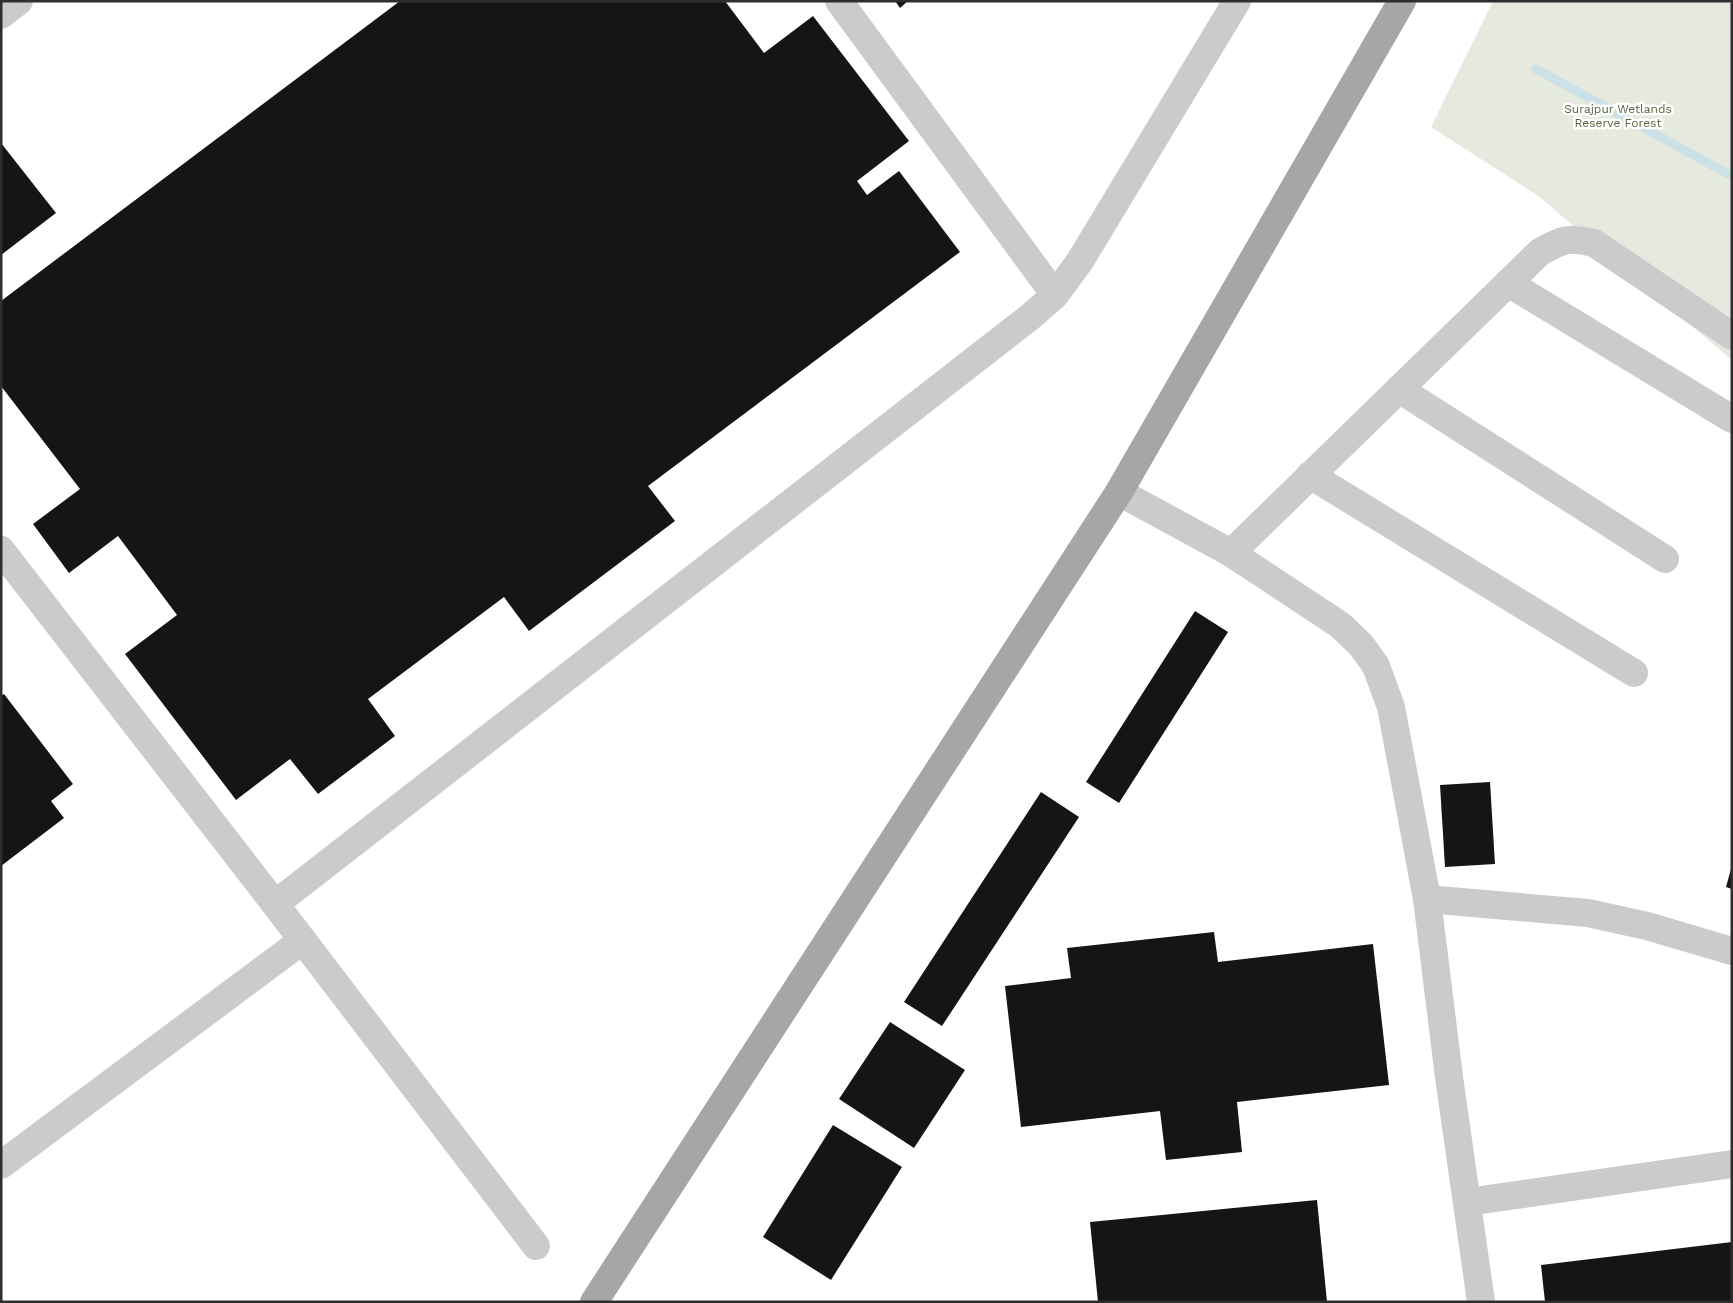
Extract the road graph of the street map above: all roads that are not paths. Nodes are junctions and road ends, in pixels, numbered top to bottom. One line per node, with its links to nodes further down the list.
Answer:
1 (19, 1): 5 (lane)
2 (839, 1): 7 (lane)
3 (1237, 1): 7 (lane)
4 (1402, 1): 12 (main road)
5 (1, 15)
6 (1508, 283): 8 (lane); 9 (lane); 10 (lane)
7 (1055, 295): 18 (lane)
8 (1732, 336)
9 (1399, 389): 11 (lane); 15 (lane)
10 (1732, 419)
11 (1310, 475): 14 (lane); 16 (lane)
12 (1119, 492): 14 (lane); 25 (main road)
13 (1, 550): 18 (lane)
14 (1231, 553): 17 (lane)
15 (1665, 559)
16 (1634, 673)
17 (1427, 900): 20 (lane); 23 (lane)
18 (275, 904): 19 (lane)
19 (303, 940): 22 (lane); 24 (lane)
20 (1732, 951)
21 (1732, 1164): 23 (lane)
22 (1, 1165)
23 (1467, 1202): 26 (lane)
24 (536, 1246)
25 (594, 1302)
26 (1481, 1302)

